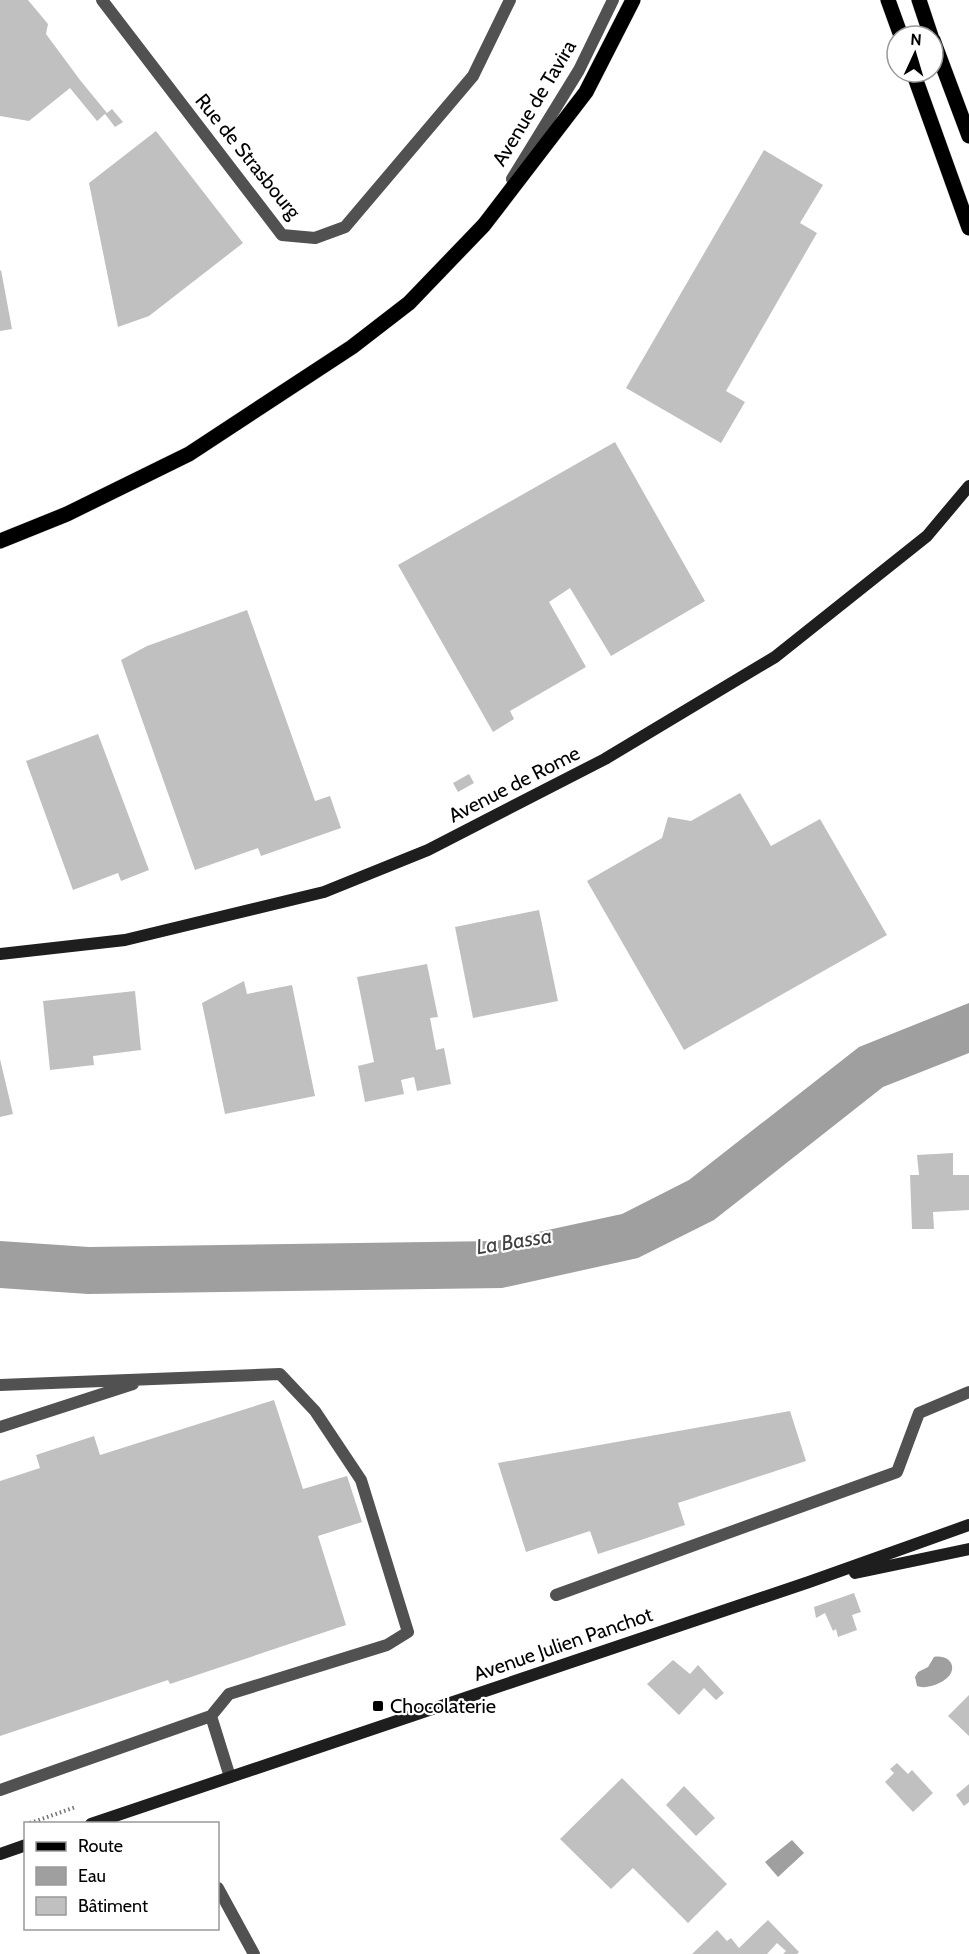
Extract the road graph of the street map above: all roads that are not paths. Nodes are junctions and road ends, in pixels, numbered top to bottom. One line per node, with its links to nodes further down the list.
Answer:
1 (102, 0): 2 (street, Rue de Strasbourg)
2 (510, 0)
3 (613, 0): 12 (street, Avenue de Tavira)
4 (633, 0): 12 (main road)
5 (888, 0): 7 (main road)
6 (919, 0): 8 (main road)
7 (897, 24)
8 (927, 24)
9 (945, 72): 11 (main road)
10 (918, 84): 13 (main road)
11 (969, 136)
12 (484, 225): 15 (main road)
13 (969, 228)
14 (969, 486): 16 (main road, Avenue de Rome)
15 (0, 541)
16 (0, 954)
17 (150, 1379): 18 (street); 20 (street); 25 (street)
18 (0, 1385)
19 (969, 1392): 24 (street)
20 (0, 1426)
21 (969, 1525): 23 (main road, Avenue Julien Panchot)
22 (969, 1549): 23 (main road, Avenue Julien Panchot)
23 (809, 1582): 26 (main road, Avenue Julien Panchot)
24 (556, 1595)
25 (211, 1716): 26 (street); 27 (street)
26 (230, 1777): 28 (main road, Avenue Julien Panchot)
27 (0, 1790)
28 (97, 1822)
29 (24, 1846): 30 (main road)
30 (0, 1854)
31 (219, 1890): 32 (street)
32 (254, 1954)

